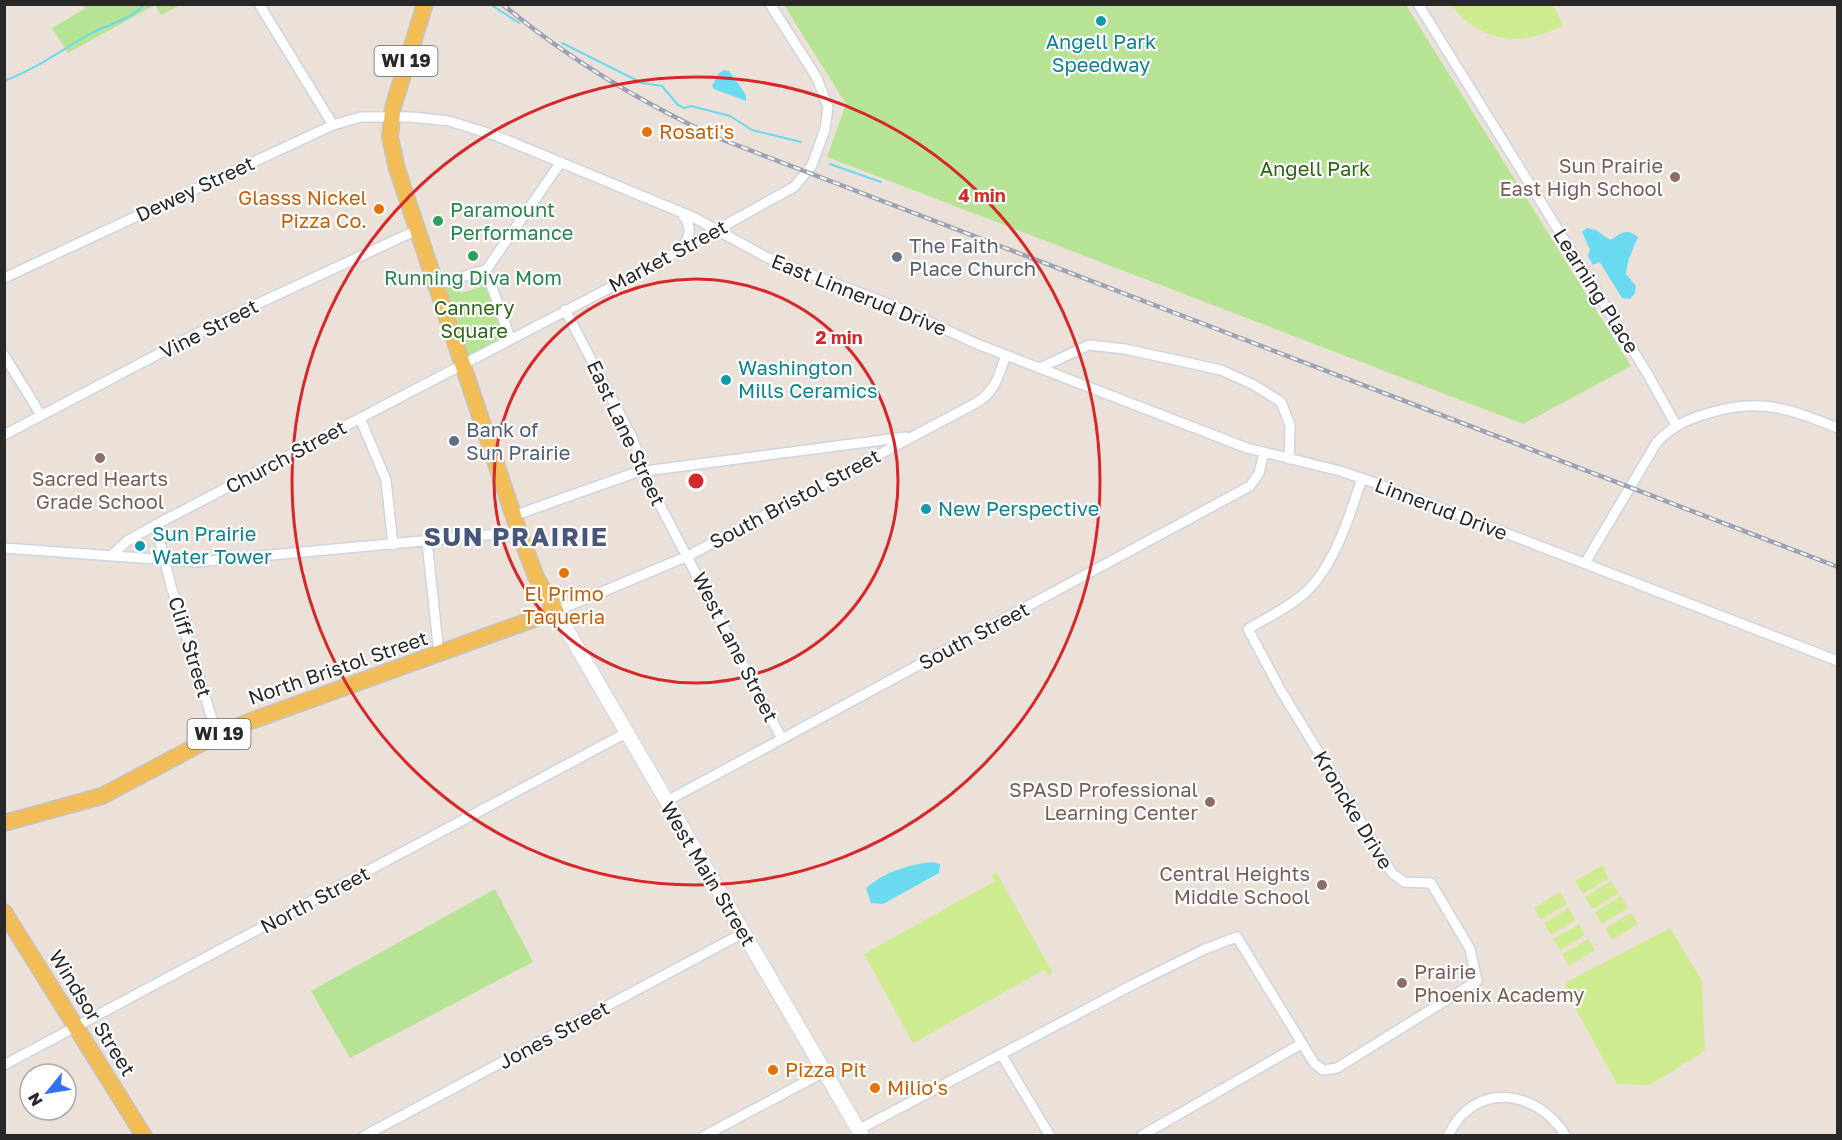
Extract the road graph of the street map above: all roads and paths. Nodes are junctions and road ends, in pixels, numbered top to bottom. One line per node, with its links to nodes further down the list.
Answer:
1 (259, 4): 6 (street)
2 (425, 4): 5 (main road, WI 19)
3 (771, 4): 10 (street, Market Street)
4 (1418, 4): 23 (street, Learning Place)
5 (391, 118): 6 (street, Dewey Street); 7 (street, East Linnerud Drive); 9 (main road, WI 19)
6 (333, 124): 13 (street, Dewey Street)
7 (561, 162): 8 (street, East Linnerud Drive); 12 (street)
8 (681, 212): 10 (street, East Linnerud Drive); 11 (street)
9 (417, 230): 14 (main road, WI 19); 21 (street, Vine Street)
10 (719, 230): 11 (street, Market Street); 18 (street, East Linnerud Drive)
11 (677, 252): 15 (street, Market Street)
12 (482, 273): 14 (street); 16 (street)
13 (4, 278)
14 (441, 284): 19 (main road, WI 19)
15 (565, 310): 16 (street, Market Street); 29 (street, East Lane Street)
16 (510, 338): 19 (street, Market Street)
17 (4, 355): 21 (street)
18 (1006, 355): 20 (street, East Linnerud Drive); 26 (street, South Bristol Street)
19 (462, 365): 22 (street, Church Street); 31 (main road, WI 19)
20 (1042, 367): 27 (street, Linnerud Drive); 28 (street)
21 (41, 415): 25 (street, Vine Street)
22 (360, 418): 32 (street, Church Street); 35 (street)
23 (1676, 425): 24 (street); 40 (street)
24 (1838, 428)
25 (4, 435)
26 (911, 436): 29 (street); 38 (street, South Bristol Street)
27 (1264, 453): 28 (street, Linnerud Drive); 46 (street, South Street)
28 (1289, 459): 30 (street, Linnerud Drive)
29 (644, 471): 31 (street); 38 (street, East Lane Street)
30 (1362, 478): 40 (street, Linnerud Drive); 52 (street, Kroncke Drive)
31 (513, 516): 33 (main road, WI 19)
32 (156, 525): 37 (street, Church Street); 39 (street, Cliff Street)
33 (519, 532): 34 (street); 41 (main road, WI 19)
34 (427, 542): 35 (street); 42 (street)
35 (393, 545): 39 (street)
36 (4, 548): 37 (street)
37 (113, 554): 39 (street)
38 (688, 556): 41 (street, South Bristol Street); 46 (street, West Lane Street)
39 (165, 561): 45 (street, Cliff Street)
40 (1585, 563): 43 (street, Linnerud Drive)
41 (556, 611): 42 (main road, North Bristol Street / WI 19); 44 (main road, West Main Street)
42 (439, 654): 45 (main road, North Bristol Street / WI 19)
43 (1838, 661)
44 (626, 734): 47 (main road, West Main Street); 51 (street, North Street)
45 (217, 735): 48 (main road, North Bristol Street / WI 19)
46 (782, 739): 47 (street, South Street)
47 (665, 802): 50 (main road, West Main Street)
48 (6, 820)
49 (4, 912): 51 (main road, Windsor Street)
50 (743, 933): 55 (main road, West Main Street); 58 (street, Jones Street)
51 (75, 1027): 54 (street, North Street); 57 (main road, Windsor Street)
52 (1301, 1044): 53 (street, Kroncke Drive); 61 (street)
53 (1001, 1054): 56 (street, Kroncke Drive); 60 (street)
54 (4, 1065)
55 (824, 1072): 56 (main road, West Main Street); 59 (street)
56 (860, 1133)
57 (144, 1136)
58 (364, 1136)
59 (704, 1136)
60 (1050, 1136)
61 (1141, 1136)
62 (1449, 1136): 63 (street)
63 (1566, 1136)

